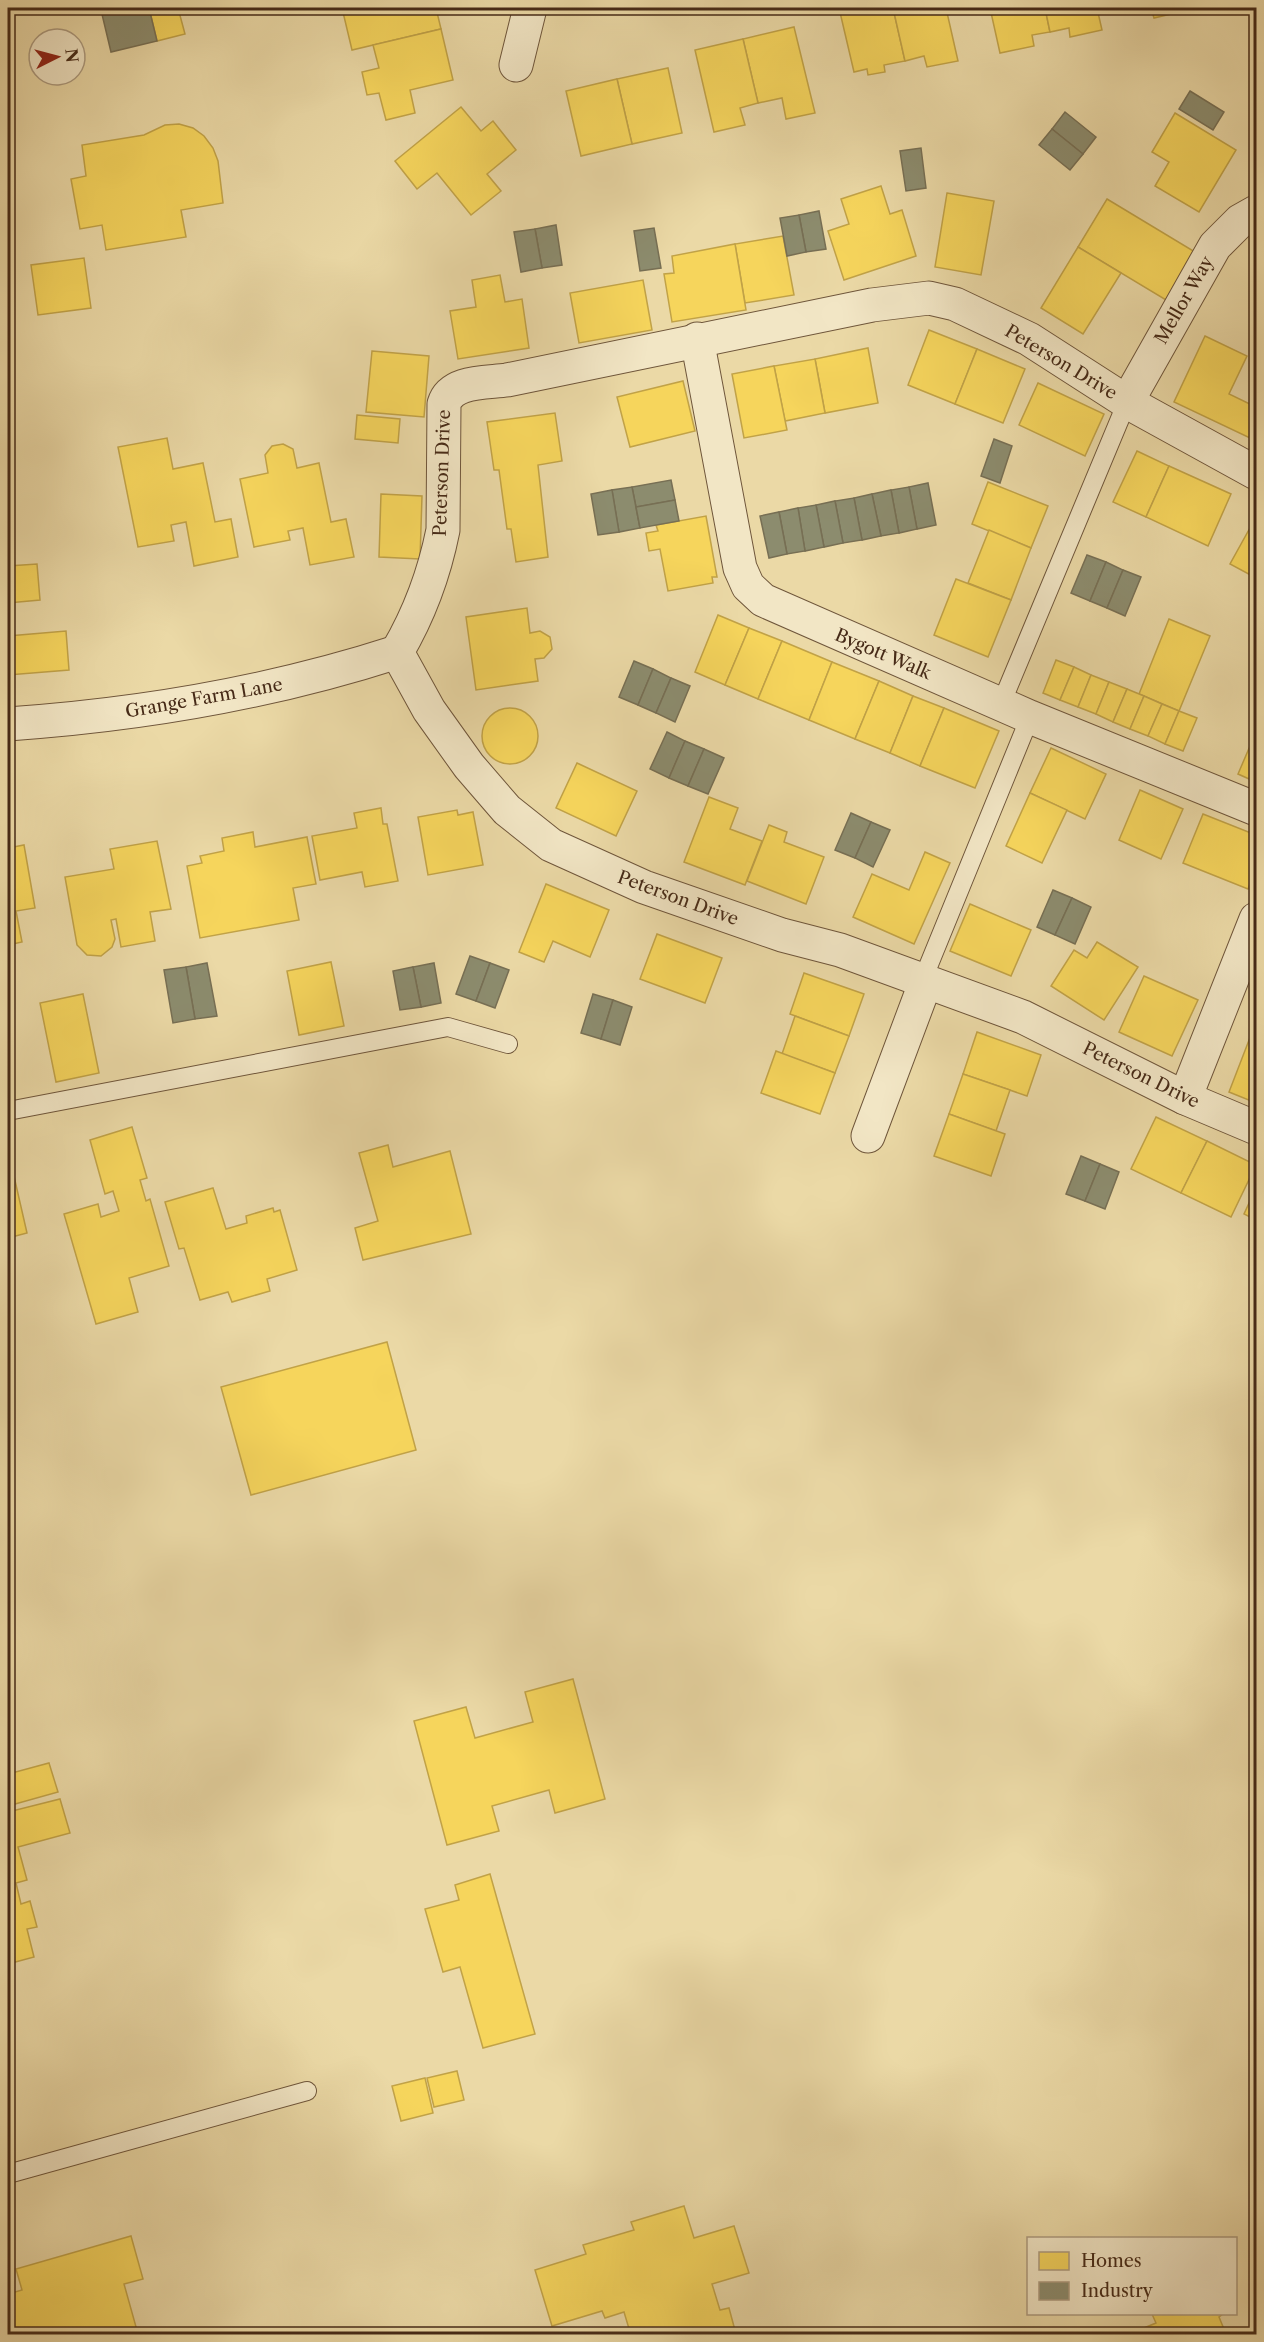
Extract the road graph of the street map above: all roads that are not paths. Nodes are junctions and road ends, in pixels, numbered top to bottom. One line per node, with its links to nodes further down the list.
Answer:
1 (530, 8): 2 (street)
2 (516, 64)
3 (1257, 212): 5 (street, Mellor Way)
4 (697, 339): 5 (street, Peterson Drive); 7 (street, Peterson Drive); 8 (street, Bygott Walk)
5 (1127, 402): 6 (street, Peterson Drive); 8 (lane)
6 (1257, 473)
7 (397, 652): 9 (street, Grange Farm Lane); 12 (street, Peterson Drive)
8 (1015, 710): 10 (street, Bygott Walk); 12 (lane)
9 (8, 724)
10 (1257, 809)
11 (1257, 919): 14 (street)
12 (924, 980): 14 (street, Peterson Drive); 17 (street)
13 (508, 1044): 15 (lane)
14 (1185, 1098): 16 (street, Peterson Drive)
15 (8, 1111)
16 (1257, 1128)
17 (868, 1136)
18 (307, 2091): 19 (lane)
19 (8, 2174)

